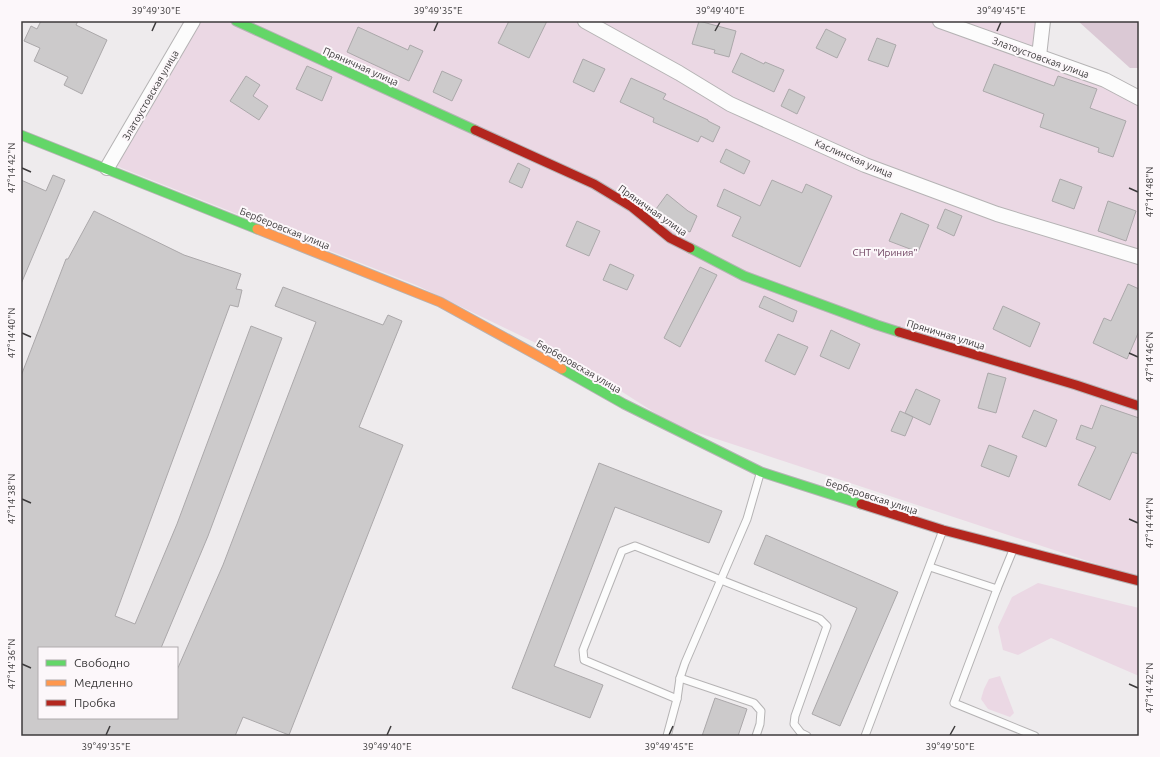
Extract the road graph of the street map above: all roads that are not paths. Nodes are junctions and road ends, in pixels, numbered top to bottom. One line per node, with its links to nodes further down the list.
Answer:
1 (192, 21): 9 (street, Златоустовская улица)
2 (236, 21): 11 (street, Пряничная улица)
3 (585, 21): 10 (street, Каслинская улица)
4 (940, 21): 6 (street, Златоустовская улица)
5 (1043, 21): 6 (street)
6 (1039, 56): 7 (street, Златоустовская улица)
7 (1139, 98)
8 (21, 135): 9 (street, Берберовская улица)
9 (107, 168): 12 (street, Берберовская улица)
10 (1139, 257)
11 (1139, 406)
12 (761, 472): 13 (street, Берберовская улица); 16 (lane)
13 (943, 530): 14 (street, Берберовская улица); 15 (lane)
14 (1014, 548): 17 (street, Берберовская улица); 18 (lane)
15 (930, 567): 18 (lane); 24 (lane)
16 (720, 581): 19 (lane); 20 (lane); 23 (lane)
17 (1139, 581)
18 (997, 589): 25 (lane)
19 (680, 678): 20 (lane); 22 (lane)
20 (677, 699): 21 (lane)
21 (667, 736)
22 (756, 736)
23 (807, 736)
24 (865, 736)
25 (1035, 736)

